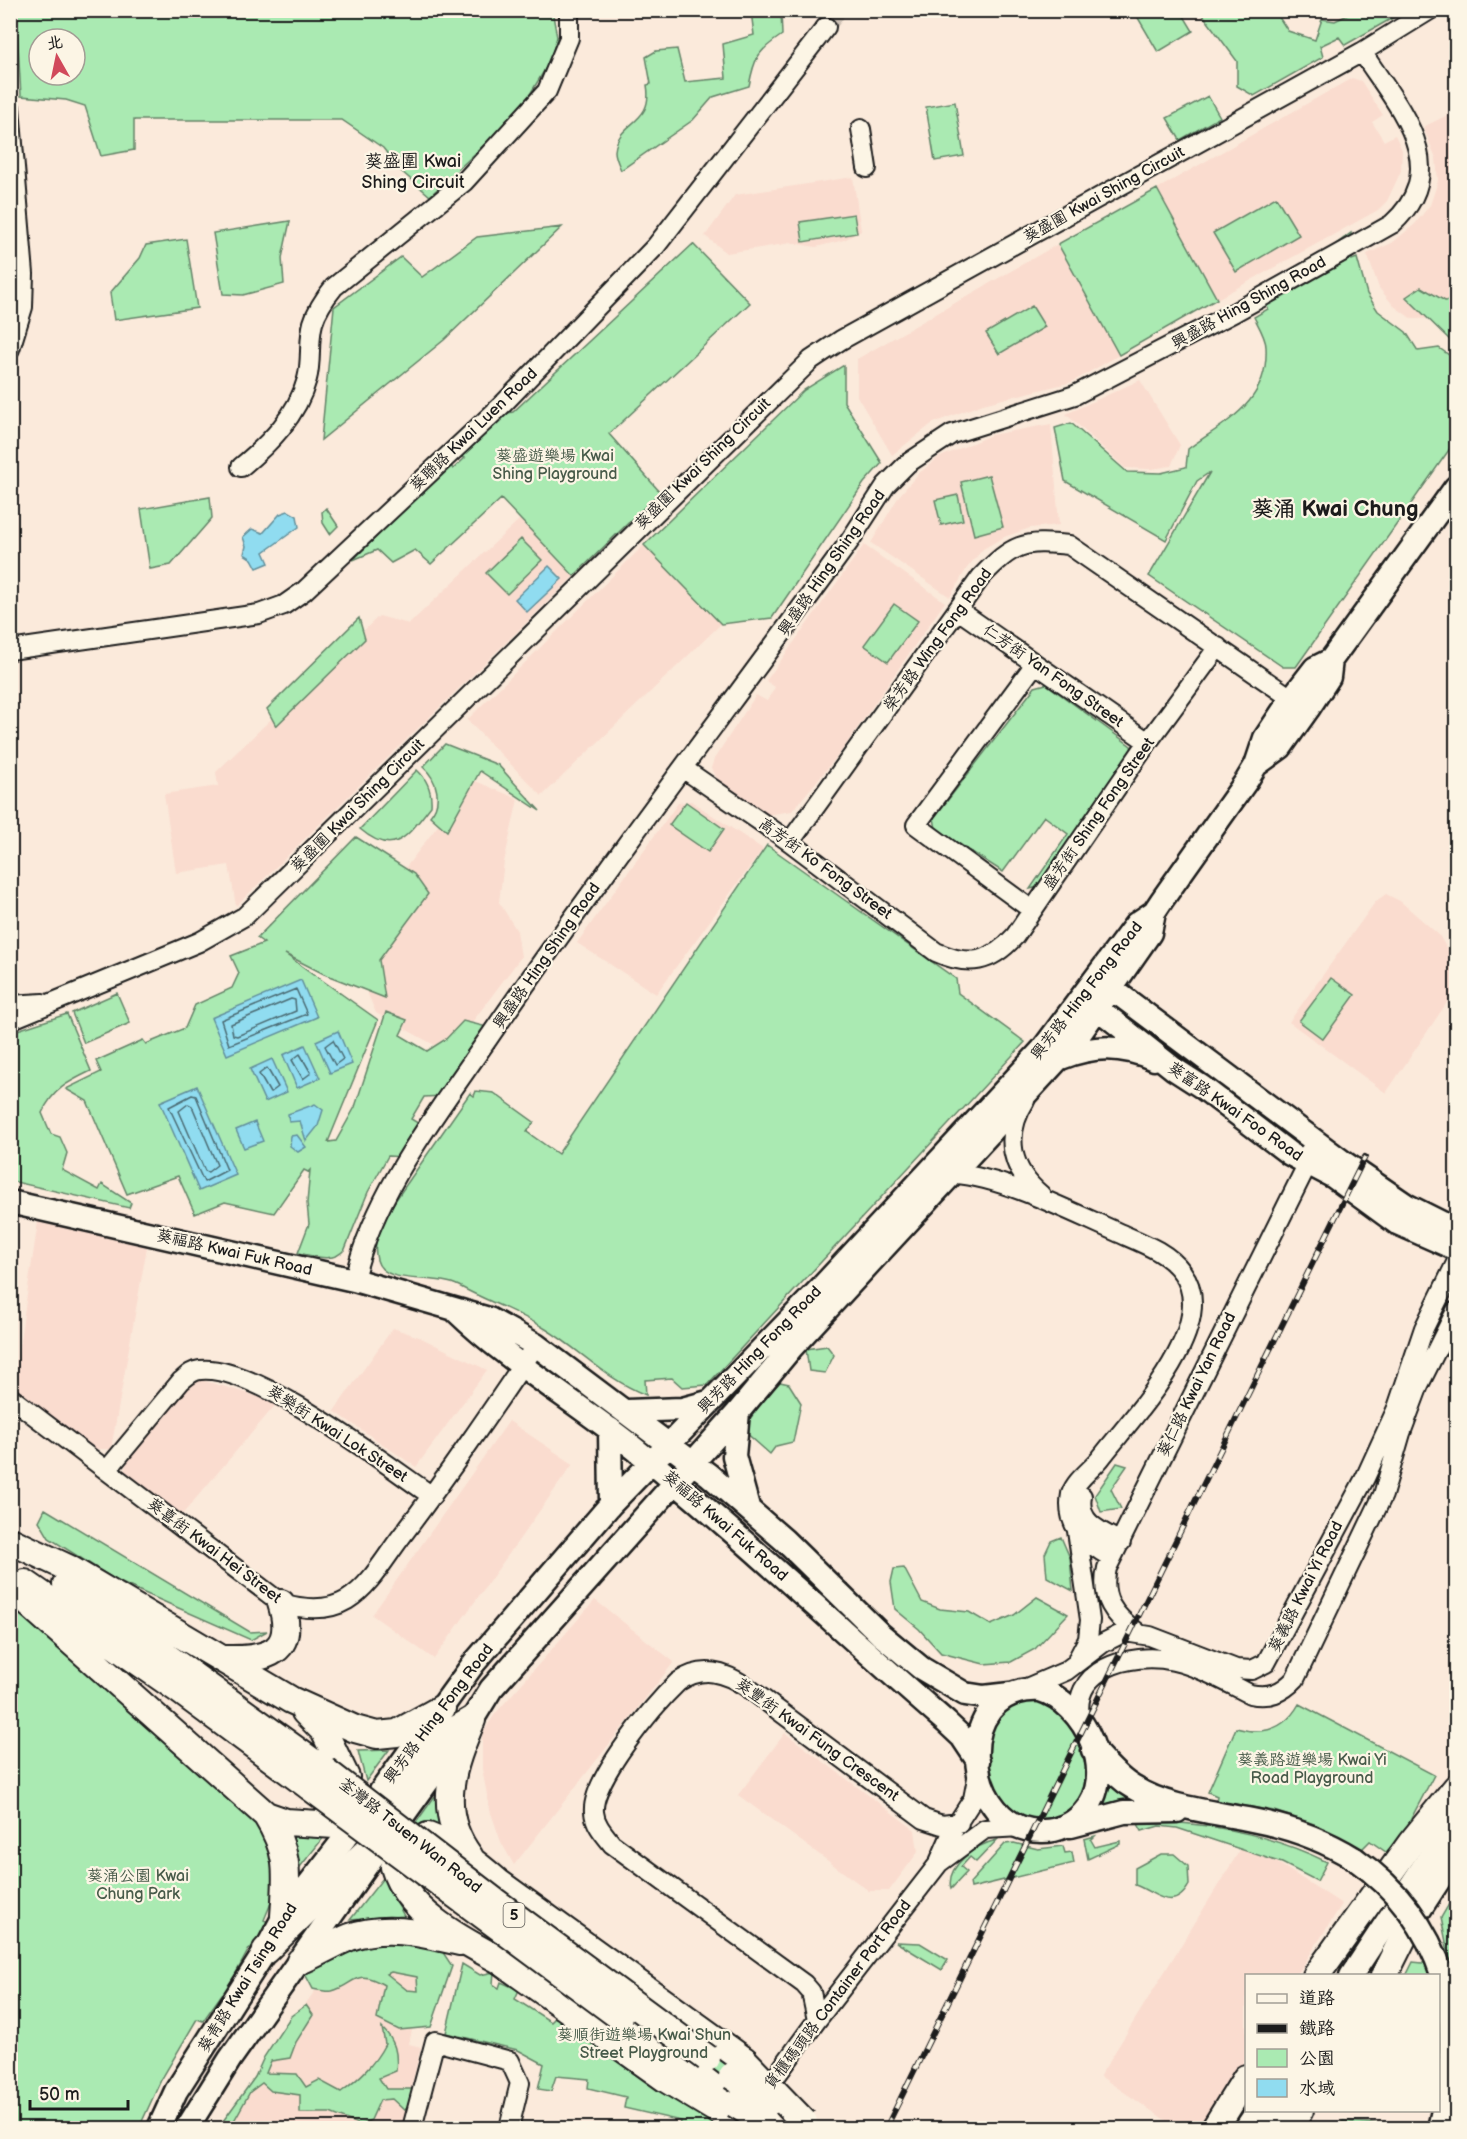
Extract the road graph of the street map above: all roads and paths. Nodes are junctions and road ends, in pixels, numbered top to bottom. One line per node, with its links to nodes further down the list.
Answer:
1 (569, 10): 9 (street)
2 (1430, 10): 4 (street, 葵盛圍 Kwai Shing Circuit)
3 (826, 27): 13 (street, 葵聯路 Kwai Luen Road)
4 (1362, 52): 17 (street, 興盛路 Hing Shing Road); 22 (street, 葵盛圍 Kwai Shing Circuit)
5 (10, 108): 8 (street)
6 (861, 129): 7 (street)
7 (867, 168)
8 (10, 349)
9 (241, 467)
10 (1456, 487): 15 (main road, 興芳路 Hing Fong Road)
11 (958, 610): 12 (street, 榮芳路 Wing Fong Road); 14 (street, 仁芳街 Yan Fong Street); 18 (street, 榮芳路 Wing Fong Road)
12 (1218, 647): 15 (street, 榮芳路 Wing Fong Road); 16 (street, 盛芳街 Shing Fong Street)
13 (10, 650)
14 (1035, 664): 16 (street, 仁芳街 Yan Fong Street); 19 (street)
15 (1300, 704): 21 (main road, 興芳路 Hing Fong Road)
16 (1148, 742): 19 (street, 盛芳街 Shing Fong Street)
17 (684, 769): 18 (street, 高芳街 Ko Fong Street); 37 (street, 興盛路 Hing Shing Road)
18 (790, 842): 20 (street, 高芳街 Ko Fong Street)
19 (1032, 910): 20 (street, 盛芳街 Shing Fong Street)
20 (968, 962)
21 (1105, 983): 23 (main road, 興芳路 Hing Fong Road); 29 (main road, 葵富路 Kwai Foo Road)
22 (48, 1003): 24 (street, 葵盛圍 Kwai Shing Circuit); 25 (street, 葵盛圍 Kwai Shing Circuit)
23 (1092, 1004): 26 (main road, 興芳路 Hing Fong Road); 27 (main road, 葵富路 Kwai Foo Road); 43 (main road, 興芳路 Hing Fong Road)
24 (10, 1005)
25 (10, 1020)
26 (1060, 1058): 27 (main road); 28 (main road, 興芳路 Hing Fong Road)
27 (1174, 1069): 30 (main road, 葵富路 Kwai Foo Road)
28 (1034, 1088): 31 (main road, 興芳路 Hing Fong Road); 33 (street)
29 (1301, 1132): 30 (street); 34 (main road, 葵富路 Kwai Foo Road)
30 (1308, 1163): 35 (main road, 葵富路 Kwai Foo Road); 60 (street, 葵仁路 Kwai Yan Road)
31 (955, 1174): 33 (street); 45 (main road, 興芳路 Hing Fong Road)
32 (10, 1202): 37 (main road, 葵福路 Kwai Fuk Road)
33 (1057, 1207): 50 (street)
34 (1456, 1230)
35 (1456, 1249)
36 (1456, 1263): 56 (street, 葵義路 Kwai Yi Road)
37 (354, 1280): 38 (main road, 葵福路 Kwai Fuk Road)
38 (456, 1311): 40 (main road, 葵福路 Kwai Fuk Road); 41 (main road, 葵福路 Kwai Fuk Road)
39 (1456, 1311): 57 (street, 葵義路 Kwai Yi Road)
40 (536, 1345): 41 (street, 葵喜街 Kwai Hei Street); 44 (main road, 葵福路 Kwai Fuk Road)
41 (523, 1364): 46 (main road, 葵福路 Kwai Fuk Road); 53 (street, 葵喜街 Kwai Hei Street)
42 (10, 1397): 51 (street, 葵喜街 Kwai Hei Street)
43 (710, 1401): 44 (main road); 47 (main road, 興芳路 Hing Fong Road)
44 (627, 1411): 47 (main road, 葵福路 Kwai Fuk Road)
45 (738, 1412): 48 (main road, 興芳路 Hing Fong Road); 55 (main road)
46 (610, 1429): 49 (main road, 葵福路 Kwai Fuk Road); 54 (main road)
47 (670, 1444): 48 (main road, 葵福路 Kwai Fuk Road); 49 (main road, 興芳路 Hing Fong Road)
48 (693, 1462): 52 (main road, 興芳路 Hing Fong Road); 55 (main road, 葵福路 Kwai Fuk Road)
49 (652, 1463): 52 (main road, 葵福路 Kwai Fuk Road); 54 (main road, 興芳路 Hing Fong Road)
50 (1095, 1465): 58 (street); 60 (street)
51 (107, 1470): 53 (street, 葵樂街 Kwai Lok Street); 63 (street, 葵喜街 Kwai Hei Street)
52 (675, 1483): 70 (main road, 興芳路 Hing Fong Road); 75 (main road, 葵福路 Kwai Fuk Road)
53 (432, 1496): 63 (street, 葵喜街 Kwai Hei Street)
54 (611, 1504): 69 (main road, 興芳路 Hing Fong Road)
55 (749, 1509): 67 (main road, 葵福路 Kwai Fuk Road)
56 (1344, 1514): 57 (street); 64 (street, 葵義路 Kwai Yi Road)
57 (1369, 1526): 71 (street, 葵義路 Kwai Yi Road)
58 (1077, 1531): 60 (street); 66 (street)
59 (12, 1541): 65 (highway); 73 (highway, 荃灣路 Tsuen Wan Road / 5)
60 (1116, 1550): 64 (street, 葵仁路 Kwai Yan Road)
61 (10, 1574): 73 (highway, 荃灣路 Tsuen Wan Road / 5)
62 (10, 1587): 79 (highway)
63 (281, 1603): 65 (highway)
64 (1137, 1632): 66 (street)
65 (225, 1659): 68 (highway)
66 (1066, 1671): 67 (street)
67 (1014, 1693): 71 (main road); 75 (main road)
68 (291, 1700): 69 (highway); 76 (highway)
69 (442, 1708): 74 (main road, 興芳路 Hing Fong Road)
70 (472, 1720): 74 (highway); 87 (highway)
71 (1082, 1725): 72 (main road)
72 (1093, 1750): 78 (main road); 83 (main road)
73 (290, 1759): 107 (highway, 荃灣路 Tsuen Wan Road / 5, bridge); 108 (highway, 荃灣路 Tsuen Wan Road / 5, bridge)
74 (400, 1764)
75 (978, 1767): 81 (street, 貨櫃碼頭路 Container Port Road); 82 (main road)
76 (346, 1777)
77 (1456, 1788): 95 (highway)
78 (1208, 1812): 83 (main road); 103 (main road, bridge)
79 (266, 1815): 85 (highway); 90 (highway)
80 (1455, 1818): 96 (main road)
81 (959, 1822): 88 (street, 貨櫃碼頭路 Container Port Road); 99 (street, 葵豐街 Kwai Fung Crescent)
82 (1021, 1827): 83 (main road); 88 (street, 貨櫃碼頭路 Container Port Road)
83 (1058, 1829)
84 (428, 1836): 87 (highway)
85 (363, 1847): 89 (highway); 90 (main road, 葵青路 Kwai Tsing Road); 92 (highway); 93 (highway)
86 (1456, 1854): 91 (main road)
87 (474, 1862): 108 (highway, bridge)
88 (939, 1863): 99 (street, 貨櫃碼頭路 Container Port Road)
89 (343, 1898): 94 (main road, 葵青路 Kwai Tsing Road)
90 (284, 1916): 93 (main road, 葵青路 Kwai Tsing Road)
91 (1406, 1932): 97 (main road); 98 (highway)
92 (470, 1944): 94 (highway); 101 (highway)
93 (266, 1950): 109 (main road, 葵青路 Kwai Tsing Road)
94 (300, 1961): 110 (main road, 葵青路 Kwai Tsing Road)
95 (1317, 1974)
96 (1352, 1974)
97 (1374, 1974)
98 (1385, 1974)
99 (817, 2020): 107 (street, 貨櫃碼頭路 Container Port Road)
100 (1456, 2062): 103 (main road)
101 (666, 2079): 113 (highway); 114 (highway)
102 (1245, 2080): 117 (highway)
103 (1448, 2089): 121 (main road)
104 (1257, 2112): 118 (main road)
105 (1281, 2112): 119 (main road)
106 (1299, 2112): 120 (highway)
107 (736, 2116): 115 (highway); 116 (highway, 荃灣路 Tsuen Wan Road / 5, bridge)
108 (808, 2125)
109 (159, 2128)
110 (187, 2128)
111 (412, 2128): 112 (street)
112 (510, 2128)
113 (719, 2128)
114 (747, 2128)
115 (753, 2128)
116 (773, 2128)
117 (1215, 2128)
118 (1246, 2128)
119 (1270, 2128)
120 (1288, 2128)
121 (1439, 2128)

